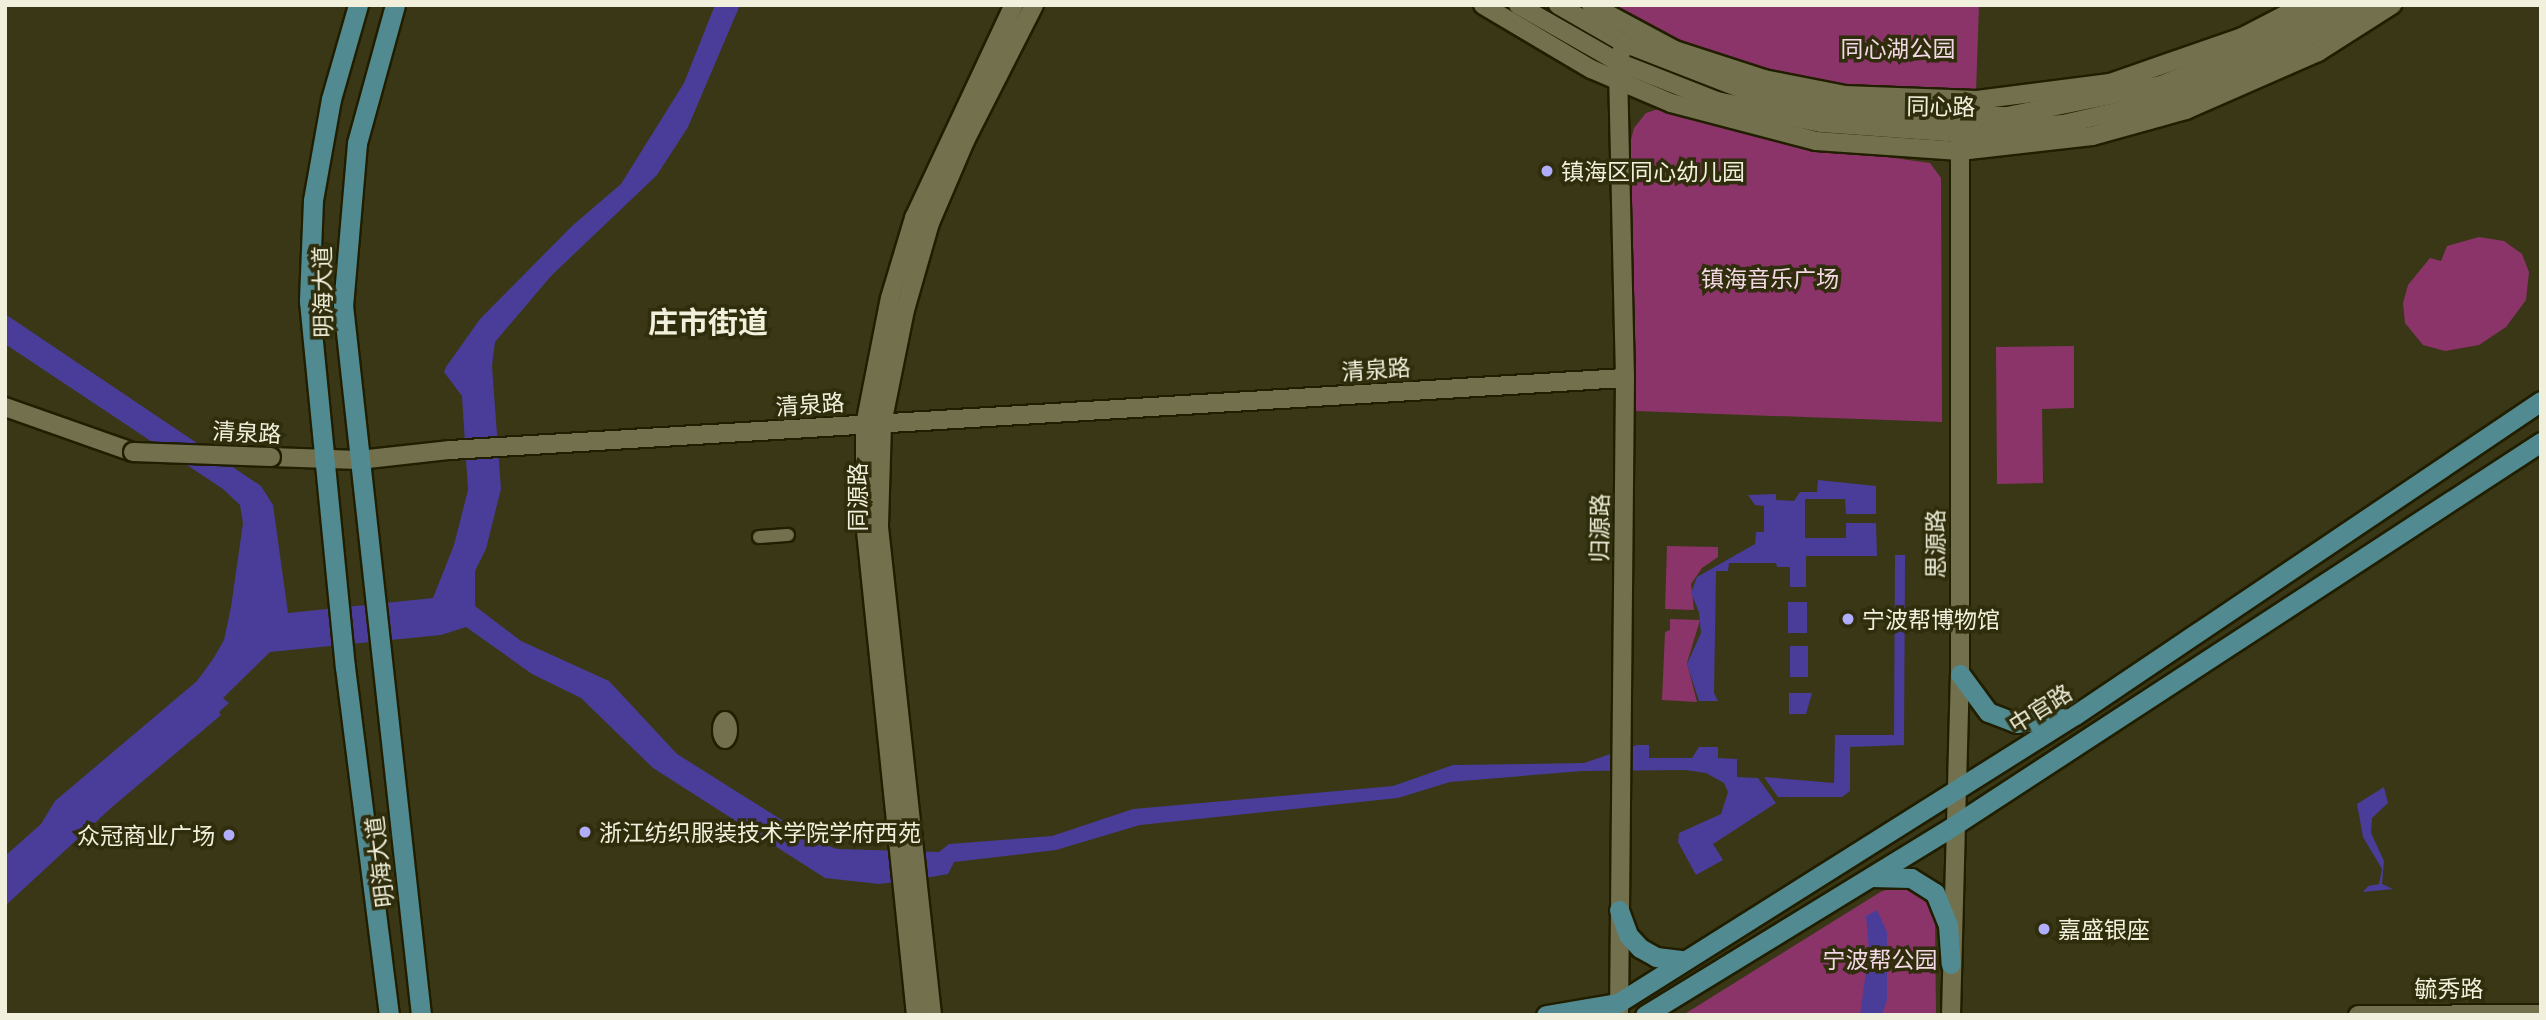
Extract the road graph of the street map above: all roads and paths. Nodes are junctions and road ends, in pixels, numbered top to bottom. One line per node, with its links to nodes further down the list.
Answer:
1 (358, 5): 24 (main road, 明海大道)
2 (395, 5): 23 (main road, 明海大道)
3 (1014, 5): 21 (street, 同源路)
4 (1034, 5): 21 (street, 同源路)
5 (1483, 5): 15 (street)
6 (1518, 5): 14 (street, 同心路)
7 (1558, 5): 13 (street, 同心路)
8 (1591, 5): 9 (street)
9 (2304, 5)
10 (2335, 5): 16 (street, 同心路)
11 (2364, 5): 16 (street, 同心路)
12 (2392, 5): 17 (street)
13 (1624, 43): 14 (street, 归源路); 16 (street, 同心路)
14 (1618, 62): 15 (street, 归源路); 16 (street, 同心路)
15 (1618, 81): 17 (street); 18 (street, 归源路)
16 (1960, 124): 17 (street, 思源路)
17 (1961, 151): 27 (street, 思源路)
18 (1625, 378): 21 (street, 清泉路); 32 (street, 归源路)
19 (2541, 401): 28 (main road, 中官路)
20 (5, 407): 24 (street, 清泉路, bridge)
21 (873, 424): 23 (street, 清泉路); 39 (street, 同源路); 40 (street, 同源路)
22 (2541, 442): 30 (main road)
23 (359, 460): 24 (street, 清泉路); 38 (main road, 明海大道)
24 (323, 461): 37 (main road, 明海大道)
25 (788, 535): 26 (street)
26 (759, 537)
27 (1960, 674): 28 (main road); 29 (street, 思源路)
28 (2075, 715): 29 (main road, 中官路)
29 (1956, 789): 30 (street, 思源路); 33 (main road, 中官路)
30 (1953, 826): 31 (main road); 34 (street, 思源路)
31 (1870, 877): 34 (main road); 42 (main road)
32 (1619, 910): 33 (main road); 35 (street, 归源路)
33 (1681, 960): 35 (main road, 中官路)
34 (1951, 964): 43 (street, 思源路)
35 (1618, 1009): 41 (main road, 中官路)
36 (2541, 1014): 44 (street, 毓秀路)
37 (389, 1015)
38 (421, 1015)
39 (916, 1015)
40 (932, 1015)
41 (1545, 1015)
42 (1644, 1015)
43 (1951, 1015)
44 (2358, 1015)

